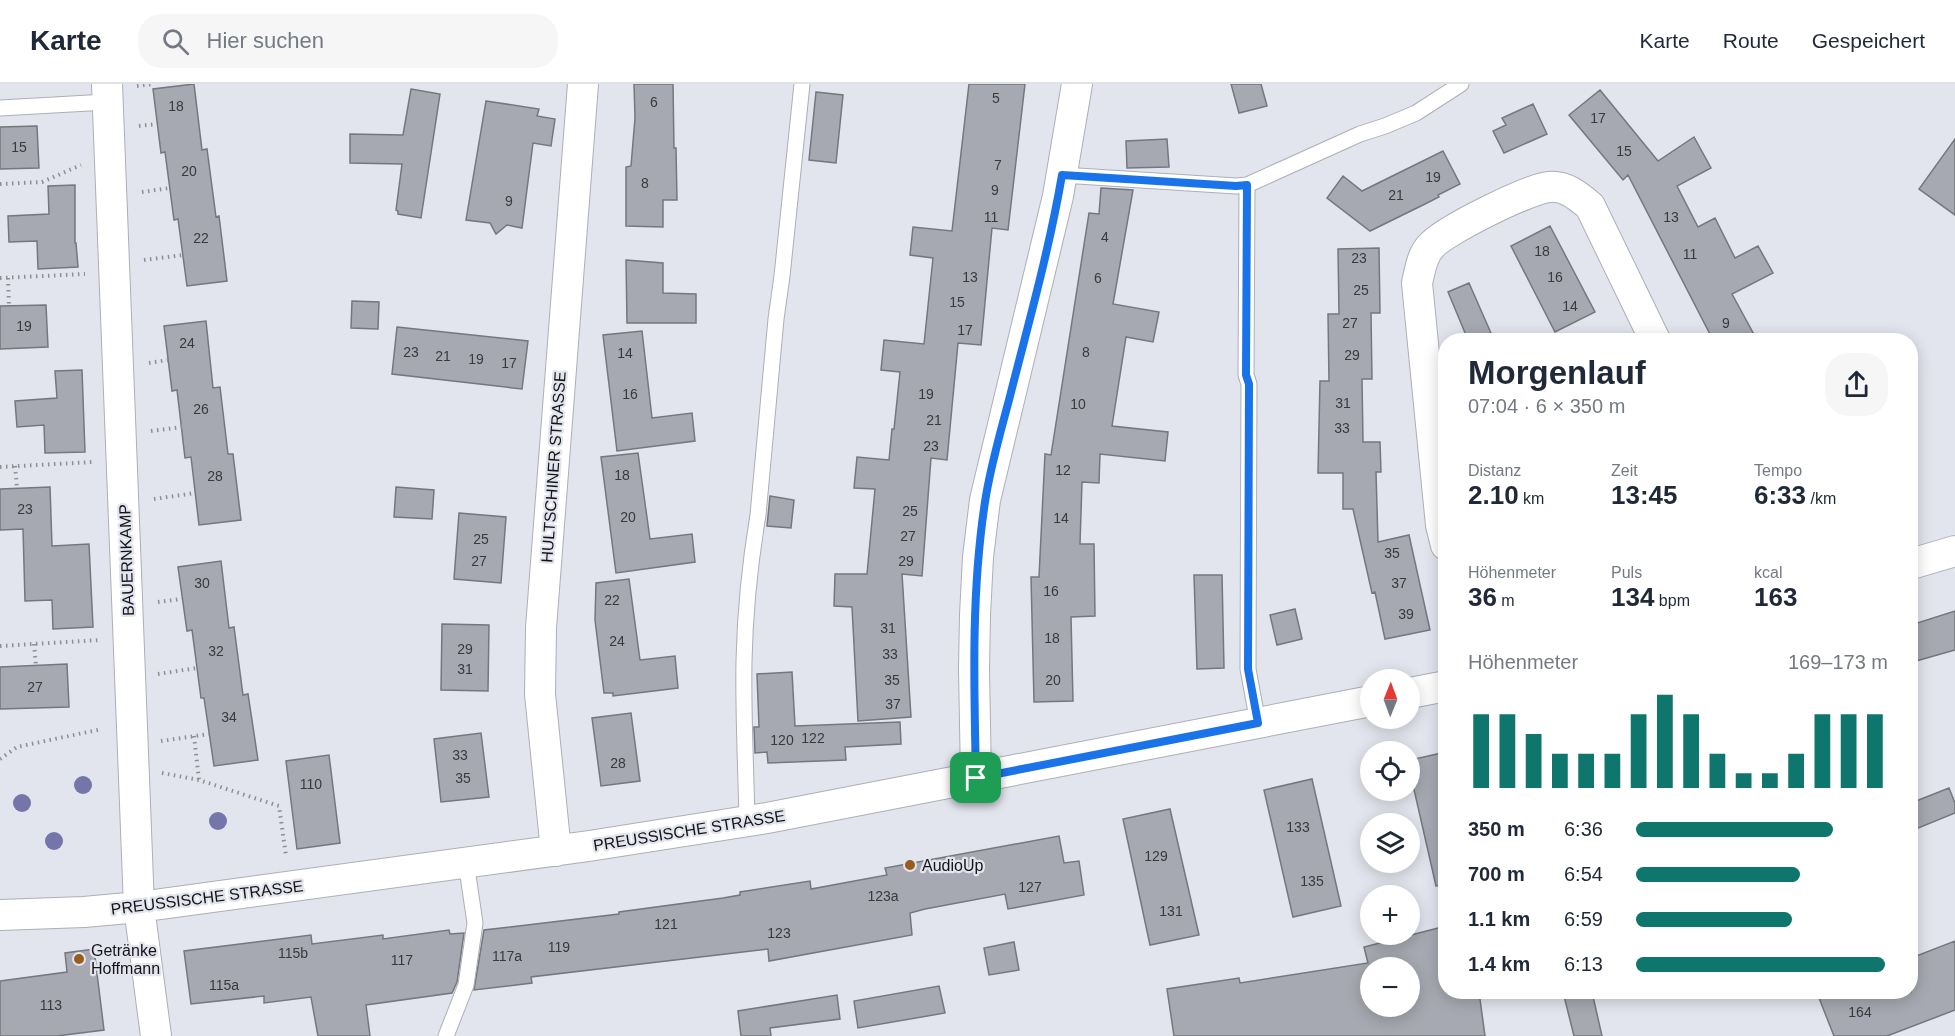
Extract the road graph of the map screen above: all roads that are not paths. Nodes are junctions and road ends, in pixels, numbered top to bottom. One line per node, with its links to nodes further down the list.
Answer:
1 (583, 84): 19 (street, HULTSCHINER STRASSE)
2 (801, 84): 18 (lane)
3 (1077, 84): 7 (street)
4 (1461, 84): 8 (lane)
5 (107, 93): 6 (lane); 21 (street, BAUERNKAMP)
6 (0, 108)
7 (1062, 175): 8 (lane); 17 (street)
8 (1247, 185): 16 (lane)
9 (1652, 333): 10 (street)
10 (1438, 495)
11 (1955, 551): 12 (street)
12 (1918, 562)
13 (1438, 688): 14 (street)
14 (1420, 691)
15 (1360, 703): 16 (street, PREUSSISCHE STRASSE)
16 (1258, 723): 17 (street, PREUSSISCHE STRASSE)
17 (976, 778): 18 (street, PREUSSISCHE STRASSE)
18 (747, 822): 19 (street, PREUSSISCHE STRASSE)
19 (556, 850): 20 (street, PREUSSISCHE STRASSE)
20 (466, 862): 21 (street, PREUSSISCHE STRASSE); 24 (lane)
21 (139, 907): 22 (street, PREUSSISCHE STRASSE); 23 (street, BAUERNKAMP)
22 (0, 915)
23 (156, 1036)
24 (446, 1036)

